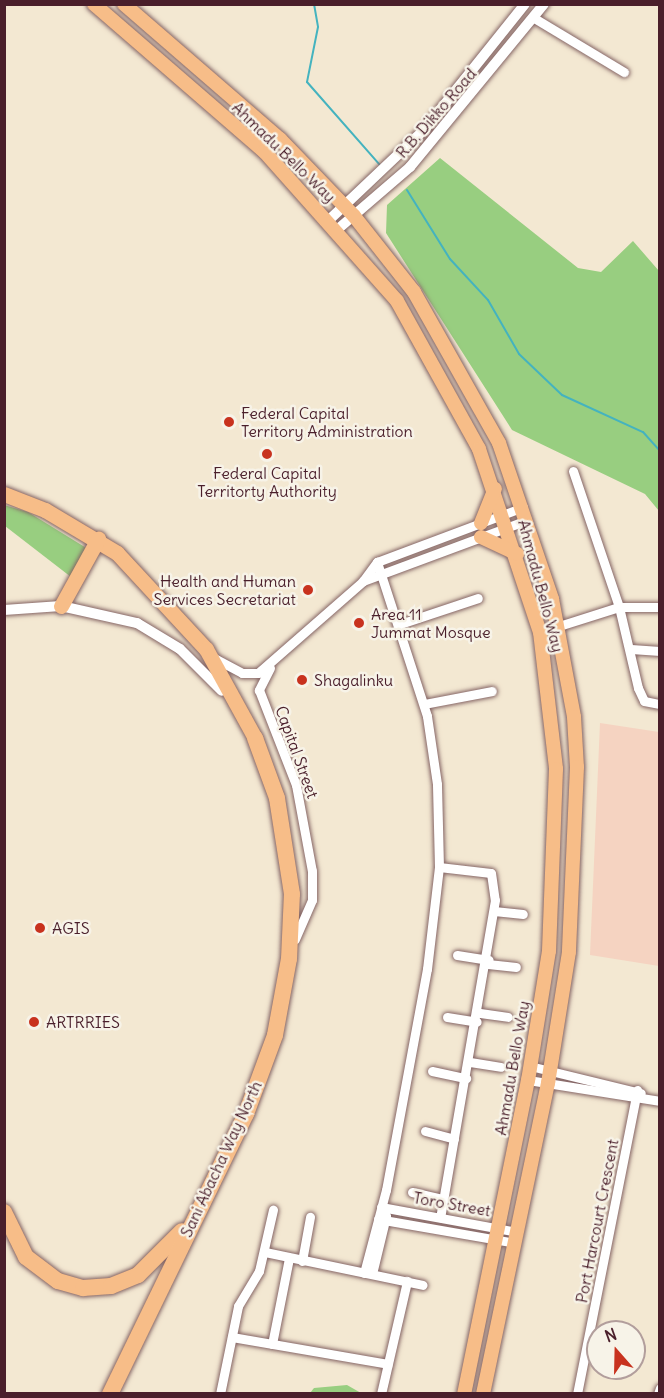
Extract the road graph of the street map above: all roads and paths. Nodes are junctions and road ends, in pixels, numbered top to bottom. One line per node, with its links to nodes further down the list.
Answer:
1 (94, 4): 8 (main road, Ahmadu Bello Way)
2 (124, 4): 7 (main road, Ahmadu Bello Way)
3 (525, 4): 7 (street, R.B. Dikko Road)
4 (544, 4): 5 (street, R.B. Dikko Road)
5 (534, 18): 6 (street); 7 (street, R.B. Dikko Road)
6 (624, 72)
7 (349, 211): 8 (street, R.B. Dikko Road); 12 (main road, Ahmadu Bello Way)
8 (334, 225): 10 (main road, Ahmadu Bello Way)
9 (573, 471): 23 (street)
10 (495, 487): 13 (main road, Ahmadu Bello Way); 14 (main road)
11 (4, 494): 16 (highway, Sani Abacha Way North)
12 (525, 514): 13 (street, Capital Street); 13 (street); 27 (main road, Ahmadu Bello Way)
13 (507, 520): 14 (street); 15 (street, Capital Street); 17 (main road, Ahmadu Bello Way)
14 (481, 523): 18 (street)
15 (481, 537): 17 (main road); 19 (street, Capital Street)
16 (98, 540): 22 (highway); 31 (highway, Sani Abacha Way North)
17 (517, 554): 28 (main road, Ahmadu Bello Way)
18 (372, 565): 19 (street); 20 (street)
19 (379, 576): 20 (street, Capital Street); 26 (street)
20 (363, 581): 32 (street, Capital Street)
21 (478, 598): 26 (street)
22 (61, 606): 25 (street); 36 (street)
23 (619, 607): 24 (street); 27 (street); 29 (street)
24 (660, 607)
25 (4, 610)
26 (400, 624): 34 (street)
27 (559, 627): 28 (street); 51 (main road, Ahmadu Bello Way)
28 (540, 632): 50 (main road, Ahmadu Bello Way)
29 (631, 649): 30 (street); 35 (street)
30 (660, 651)
31 (211, 656): 32 (street, Capital Street); 36 (highway, Sani Abacha Way North)
32 (273, 663): 41 (street, Capital Street)
33 (492, 691): 34 (street)
34 (424, 704): 37 (street)
35 (660, 704)
36 (255, 738): 41 (highway, Sani Abacha Way North)
37 (439, 867): 38 (street); 62 (street)
38 (494, 911): 39 (street); 42 (street)
39 (523, 914)
40 (457, 955): 42 (street)
41 (289, 959): 59 (highway, Sani Abacha Way North)
42 (488, 962): 43 (street); 45 (street)
43 (516, 967)
44 (447, 1017): 45 (street)
45 (478, 1017): 46 (street); 47 (street)
46 (508, 1017)
47 (470, 1062): 48 (street); 52 (street)
48 (501, 1068)
49 (432, 1071): 52 (street)
50 (529, 1073): 51 (street); 51 (street); 68 (main road, Ahmadu Bello Way)
51 (550, 1076): 53 (street); 55 (street); 69 (main road, Ahmadu Bello Way)
52 (466, 1078): 58 (street)
53 (637, 1090): 54 (street); 55 (street, Port Harcourt Crescent)
54 (648, 1099): 55 (street); 56 (street)
55 (636, 1100): 85 (street, Port Harcourt Crescent)
56 (660, 1101)
57 (425, 1131): 58 (street)
58 (454, 1139): 61 (street)
59 (212, 1183): 64 (highway); 80 (highway, Sani Abacha Way North)
60 (412, 1192): 61 (street)
61 (443, 1199): 66 (street)
62 (384, 1207): 66 (street, Toro Street); 67 (street)
63 (273, 1210): 70 (street)
64 (4, 1212)
65 (310, 1217): 72 (street)
66 (440, 1217): 68 (street, Toro Street)
67 (382, 1219): 68 (street, Toro Street); 73 (street)
68 (497, 1233): 69 (street, Toro Street); 83 (main road, Ahmadu Bello Way)
69 (516, 1237): 84 (main road, Ahmadu Bello Way)
70 (265, 1252): 71 (street); 76 (street)
71 (290, 1258): 72 (street); 77 (street)
72 (302, 1262): 73 (street)
73 (368, 1274): 74 (street)
74 (407, 1281): 75 (street); 78 (street)
75 (423, 1285)
76 (232, 1337): 77 (street); 81 (street)
77 (272, 1344): 78 (street)
78 (388, 1364): 82 (street)
79 (660, 1388): 86 (street)
80 (110, 1394)
81 (220, 1394)
82 (381, 1394)
83 (464, 1394)
84 (483, 1394)
85 (577, 1394)
86 (658, 1394)

